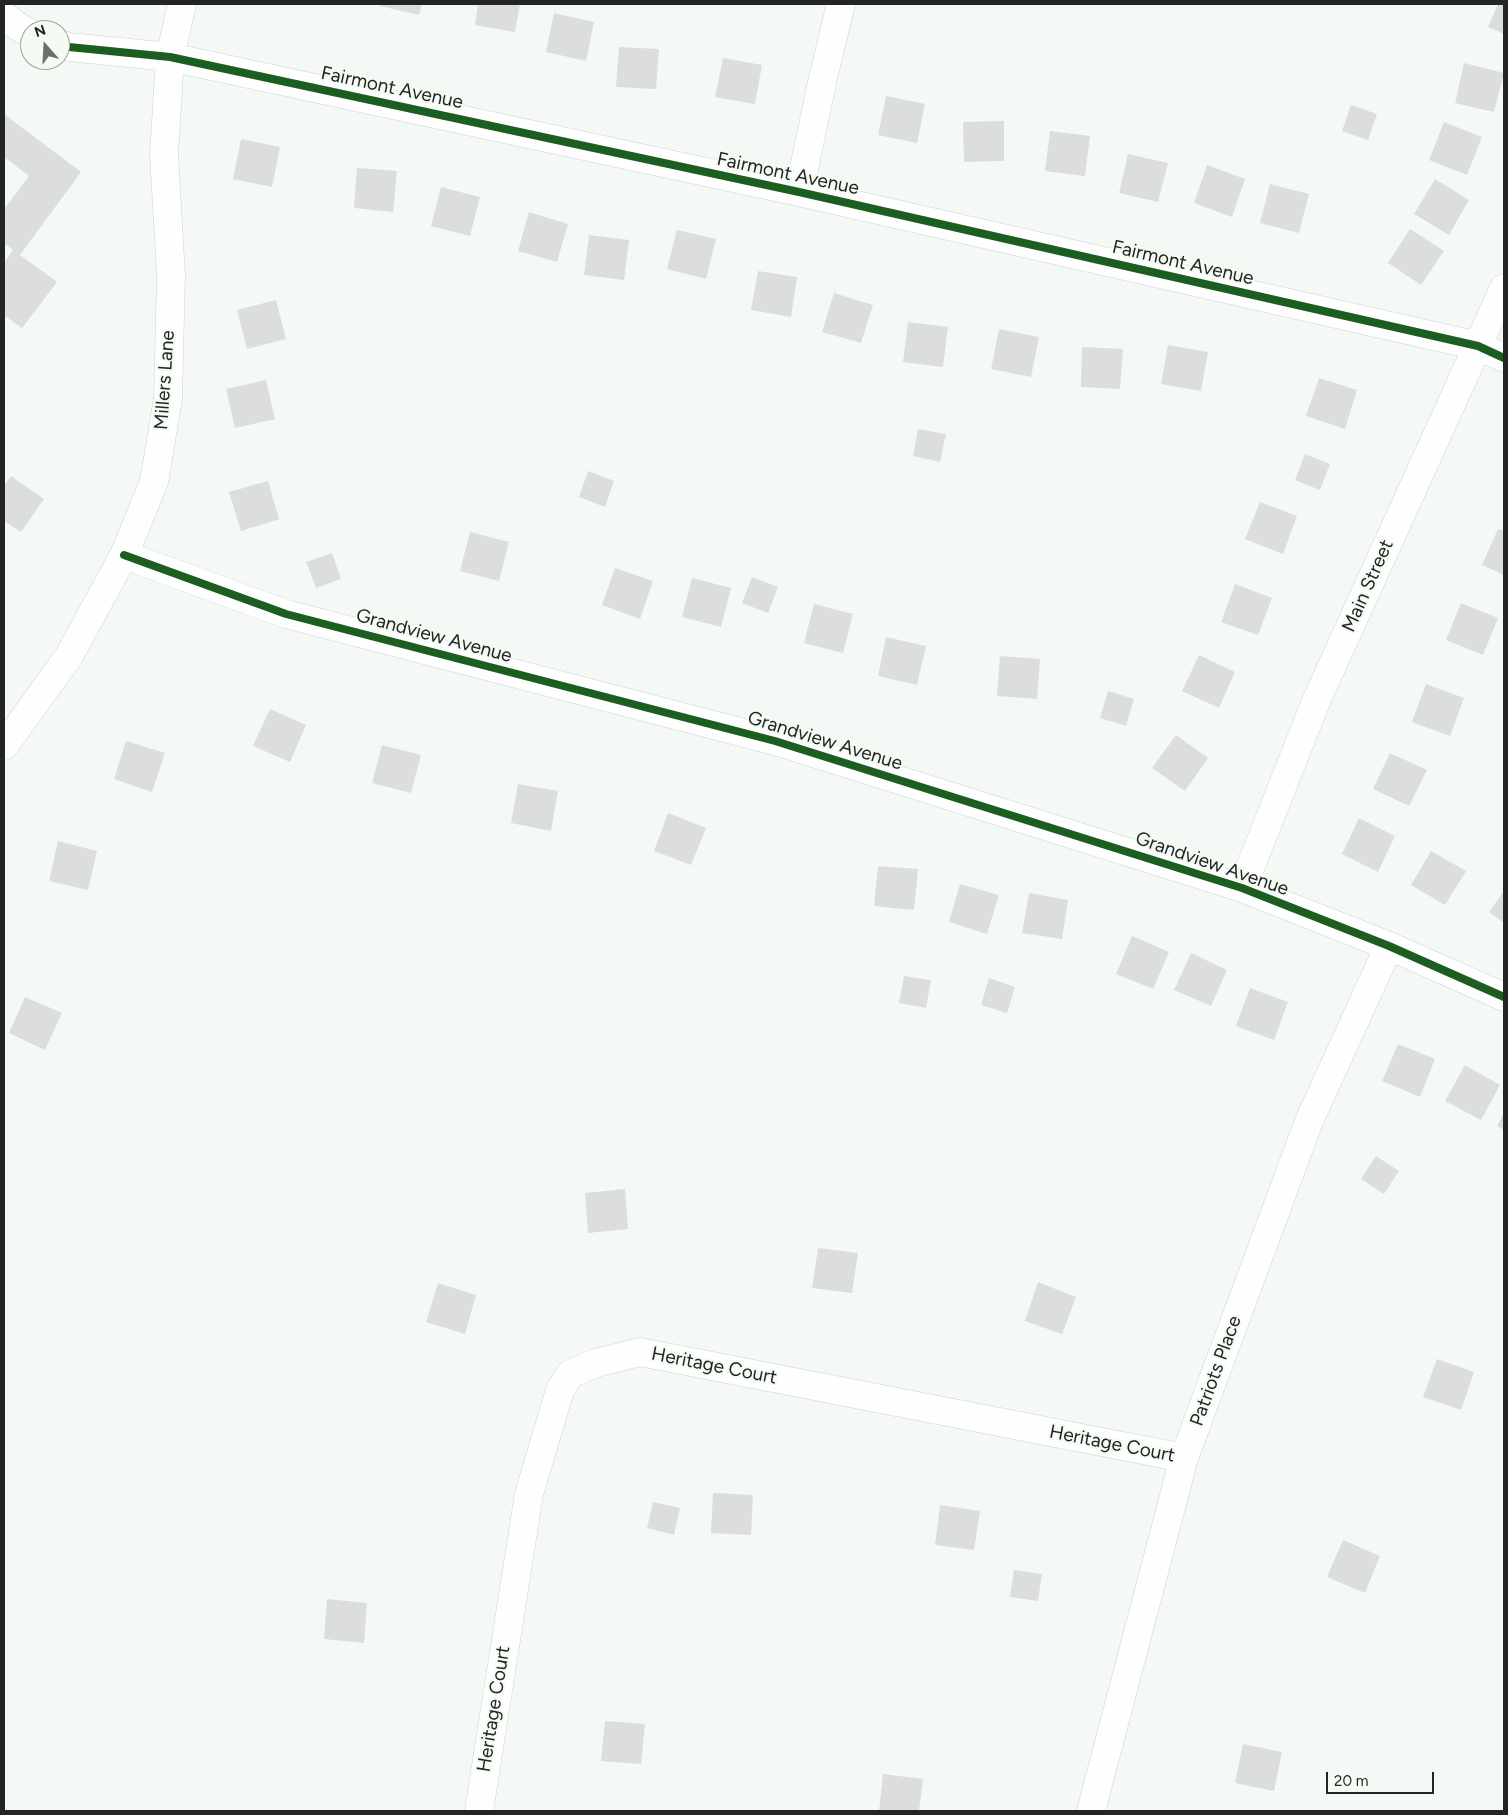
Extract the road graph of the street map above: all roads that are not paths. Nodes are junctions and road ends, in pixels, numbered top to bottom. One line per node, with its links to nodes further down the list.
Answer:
1 (182, 4): 6 (street, Millers Lane)
2 (841, 4): 7 (street)
3 (4, 16): 4 (street)
4 (20, 28)
5 (70, 47): 6 (street, Fairmont Avenue)
6 (170, 57): 7 (street, Fairmont Avenue); 11 (street, Millers Lane)
7 (799, 192): 9 (street, Fairmont Avenue)
8 (1504, 288): 9 (street, Main Street)
9 (1478, 346): 10 (street, Fairmont Avenue); 13 (street, Main Street)
10 (1504, 358)
11 (124, 555): 12 (street, Millers Lane); 13 (street, Grandview Avenue)
12 (4, 746)
13 (1242, 888): 14 (street, Grandview Avenue)
14 (1389, 946): 15 (street, Grandview Avenue); 16 (street, Patriots Place)
15 (1504, 998)
16 (1184, 1458): 17 (street, Heritage Court); 18 (street, Patriots Place)
17 (479, 1811)
18 (1092, 1811)

